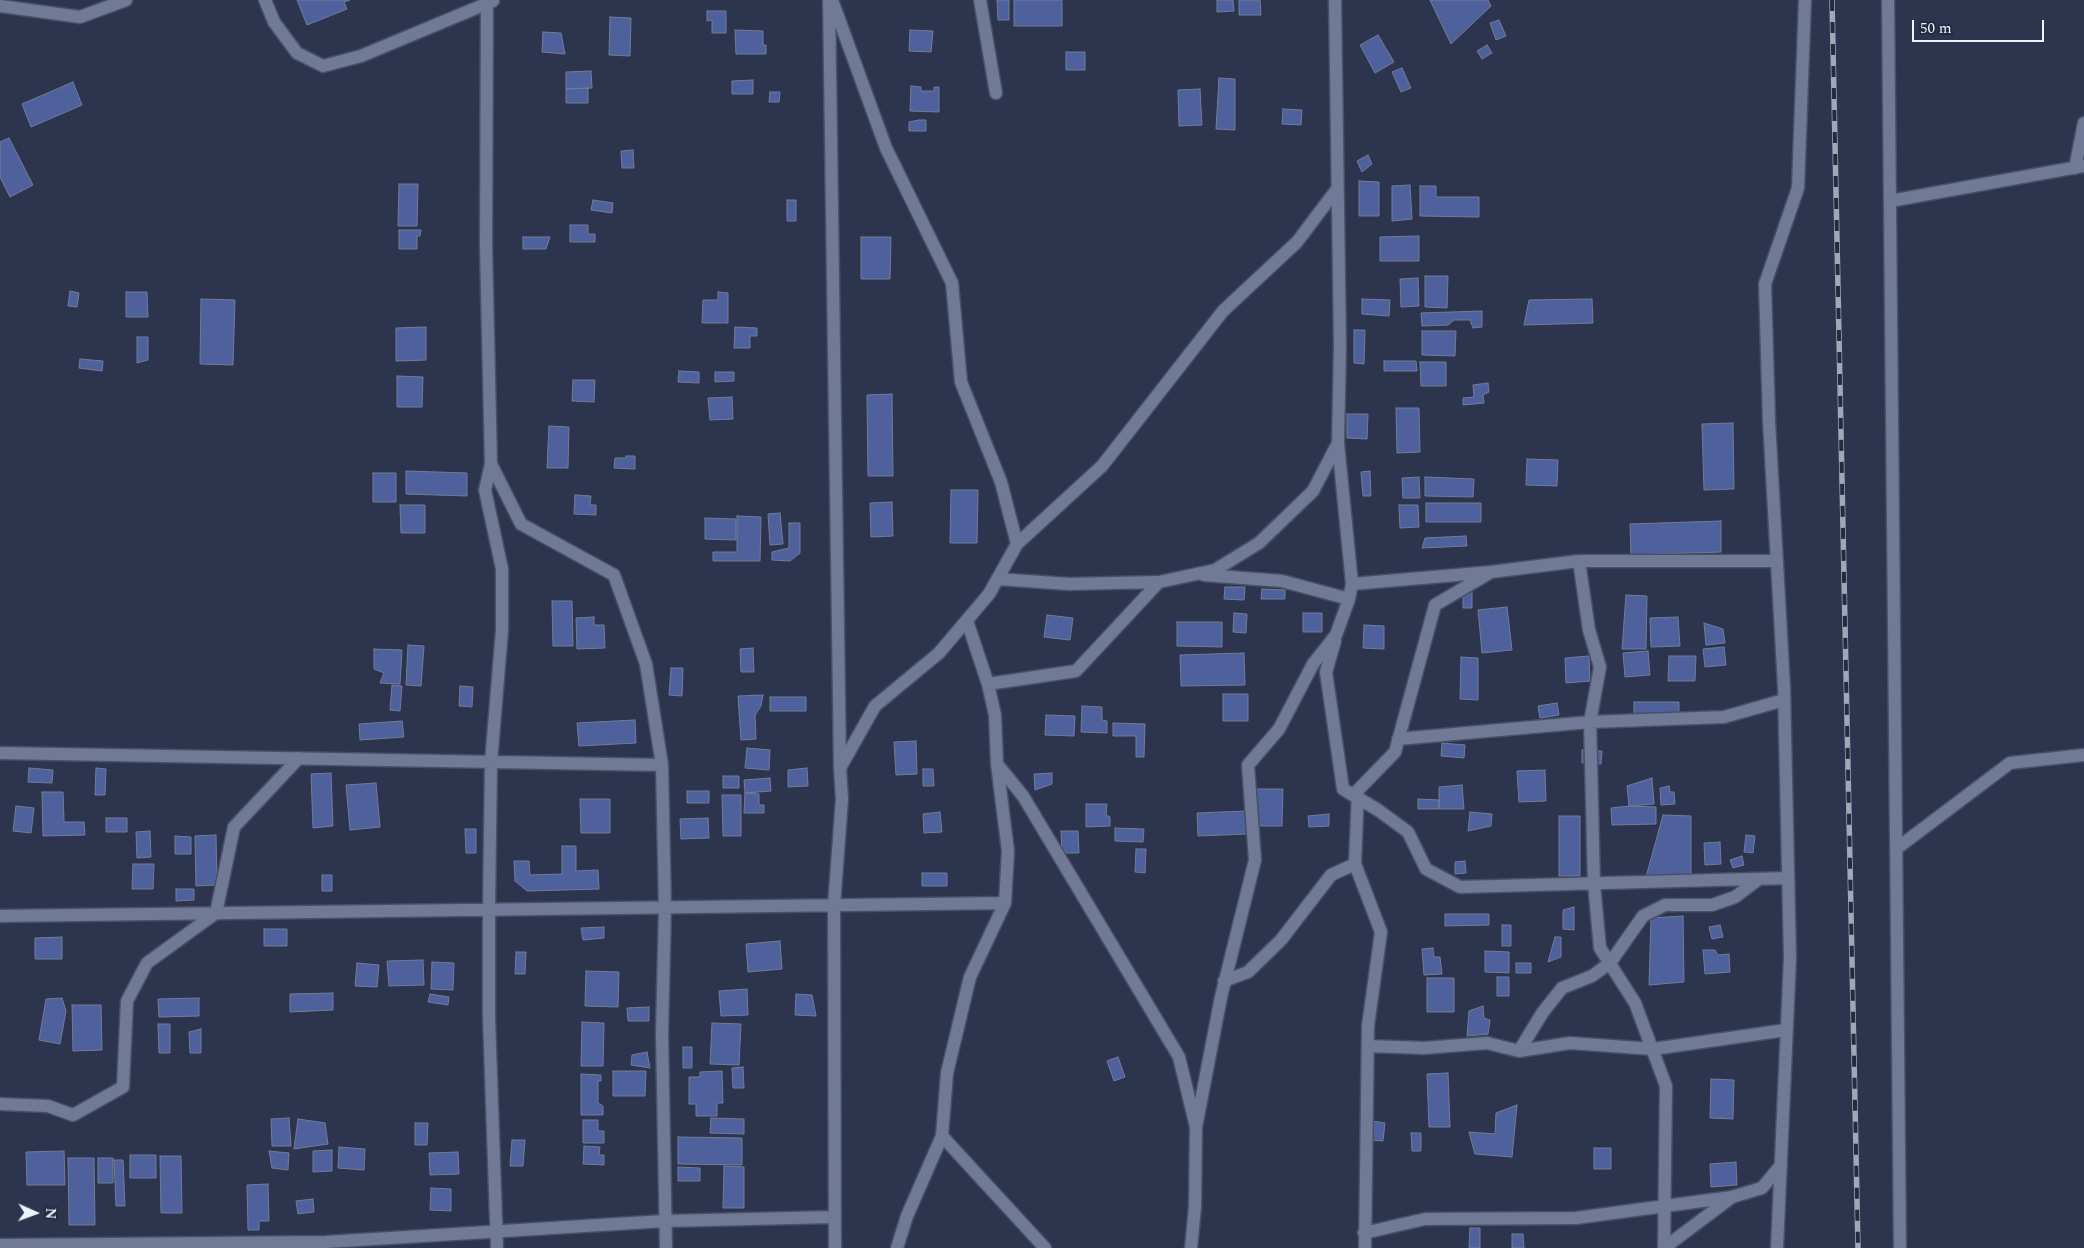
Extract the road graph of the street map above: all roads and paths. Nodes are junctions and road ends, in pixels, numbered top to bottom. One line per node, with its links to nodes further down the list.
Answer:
1 (126, 0): 9 (street)
2 (266, 0): 8 (street)
3 (831, 0): 17 (street); 39 (street)
4 (980, 0): 10 (street)
5 (1335, 0): 13 (street)
6 (1805, 0): 18 (street)
7 (1888, 0): 14 (street)
8 (490, 1): 16 (street)
9 (0, 6)
10 (996, 93)
11 (2084, 123): 12 (street)
12 (2080, 167): 14 (street)
13 (1337, 189): 15 (street); 17 (street)
14 (1890, 201): 41 (street)
15 (1338, 443): 21 (street); 24 (street)
16 (491, 464): 36 (street); 38 (street)
17 (1017, 544): 22 (street)
18 (1776, 561): 19 (street); 30 (street)
19 (1578, 562): 20 (street); 31 (street)
20 (1491, 572): 24 (street); 32 (street)
21 (1192, 575): 23 (street); 25 (street); 26 (street)
22 (998, 578): 23 (street); 27 (street)
23 (1159, 582): 25 (street)
24 (1352, 584): 26 (street)
25 (1150, 591): 29 (street)
26 (1349, 599): 28 (street)
27 (967, 620): 29 (street); 39 (street)
28 (1336, 636): 40 (street); 53 (street)
29 (988, 684): 37 (street)
30 (1784, 700): 31 (street); 43 (street)
31 (1590, 722): 32 (street); 45 (street)
32 (1398, 739): 40 (street)
33 (0, 753): 35 (street)
34 (2084, 755): 41 (street)
35 (299, 758): 36 (street); 50 (street)
36 (491, 762): 38 (street); 49 (street)
37 (997, 764): 46 (street); 59 (street)
38 (662, 765): 48 (street)
39 (840, 768): 47 (street)
40 (1358, 797): 42 (street); 45 (street)
41 (1896, 849): 80 (street)
42 (1355, 864): 53 (street); 55 (street)
43 (1788, 878): 44 (street); 54 (street)
44 (1759, 879): 45 (street); 52 (street)
45 (1594, 884): 52 (street)
46 (1006, 903): 47 (street); 60 (street)
47 (834, 905): 48 (street); 64 (street)
48 (665, 907): 49 (street); 65 (street)
49 (489, 910): 50 (street); 66 (street)
50 (216, 913): 51 (street); 58 (street)
51 (0, 916)
52 (1610, 963): 56 (street); 57 (street)
53 (1224, 981): 59 (street)
54 (1786, 1030): 56 (street); 61 (street)
55 (1368, 1046): 57 (street); 67 (street)
56 (1653, 1049): 57 (street); 63 (street)
57 (1519, 1051)
58 (0, 1104)
59 (1196, 1127): 76 (street)
60 (942, 1136): 74 (street); 75 (street)
61 (1781, 1165): 62 (street); 79 (street)
62 (1732, 1196): 63 (street); 78 (street)
63 (1664, 1204): 67 (street); 78 (street)
64 (834, 1217): 65 (street); 73 (street)
65 (665, 1221): 66 (street); 72 (street)
66 (496, 1232): 69 (street); 71 (street)
67 (1364, 1233): 77 (street)
68 (0, 1245): 70 (street)
69 (326, 1245): 70 (street)
70 (18, 1247)
71 (498, 1248)
72 (666, 1248)
73 (835, 1248)
74 (897, 1248)
75 (1045, 1248)
76 (1191, 1248)
77 (1365, 1248)
78 (1664, 1248)
79 (1777, 1248)
80 (1900, 1248)

